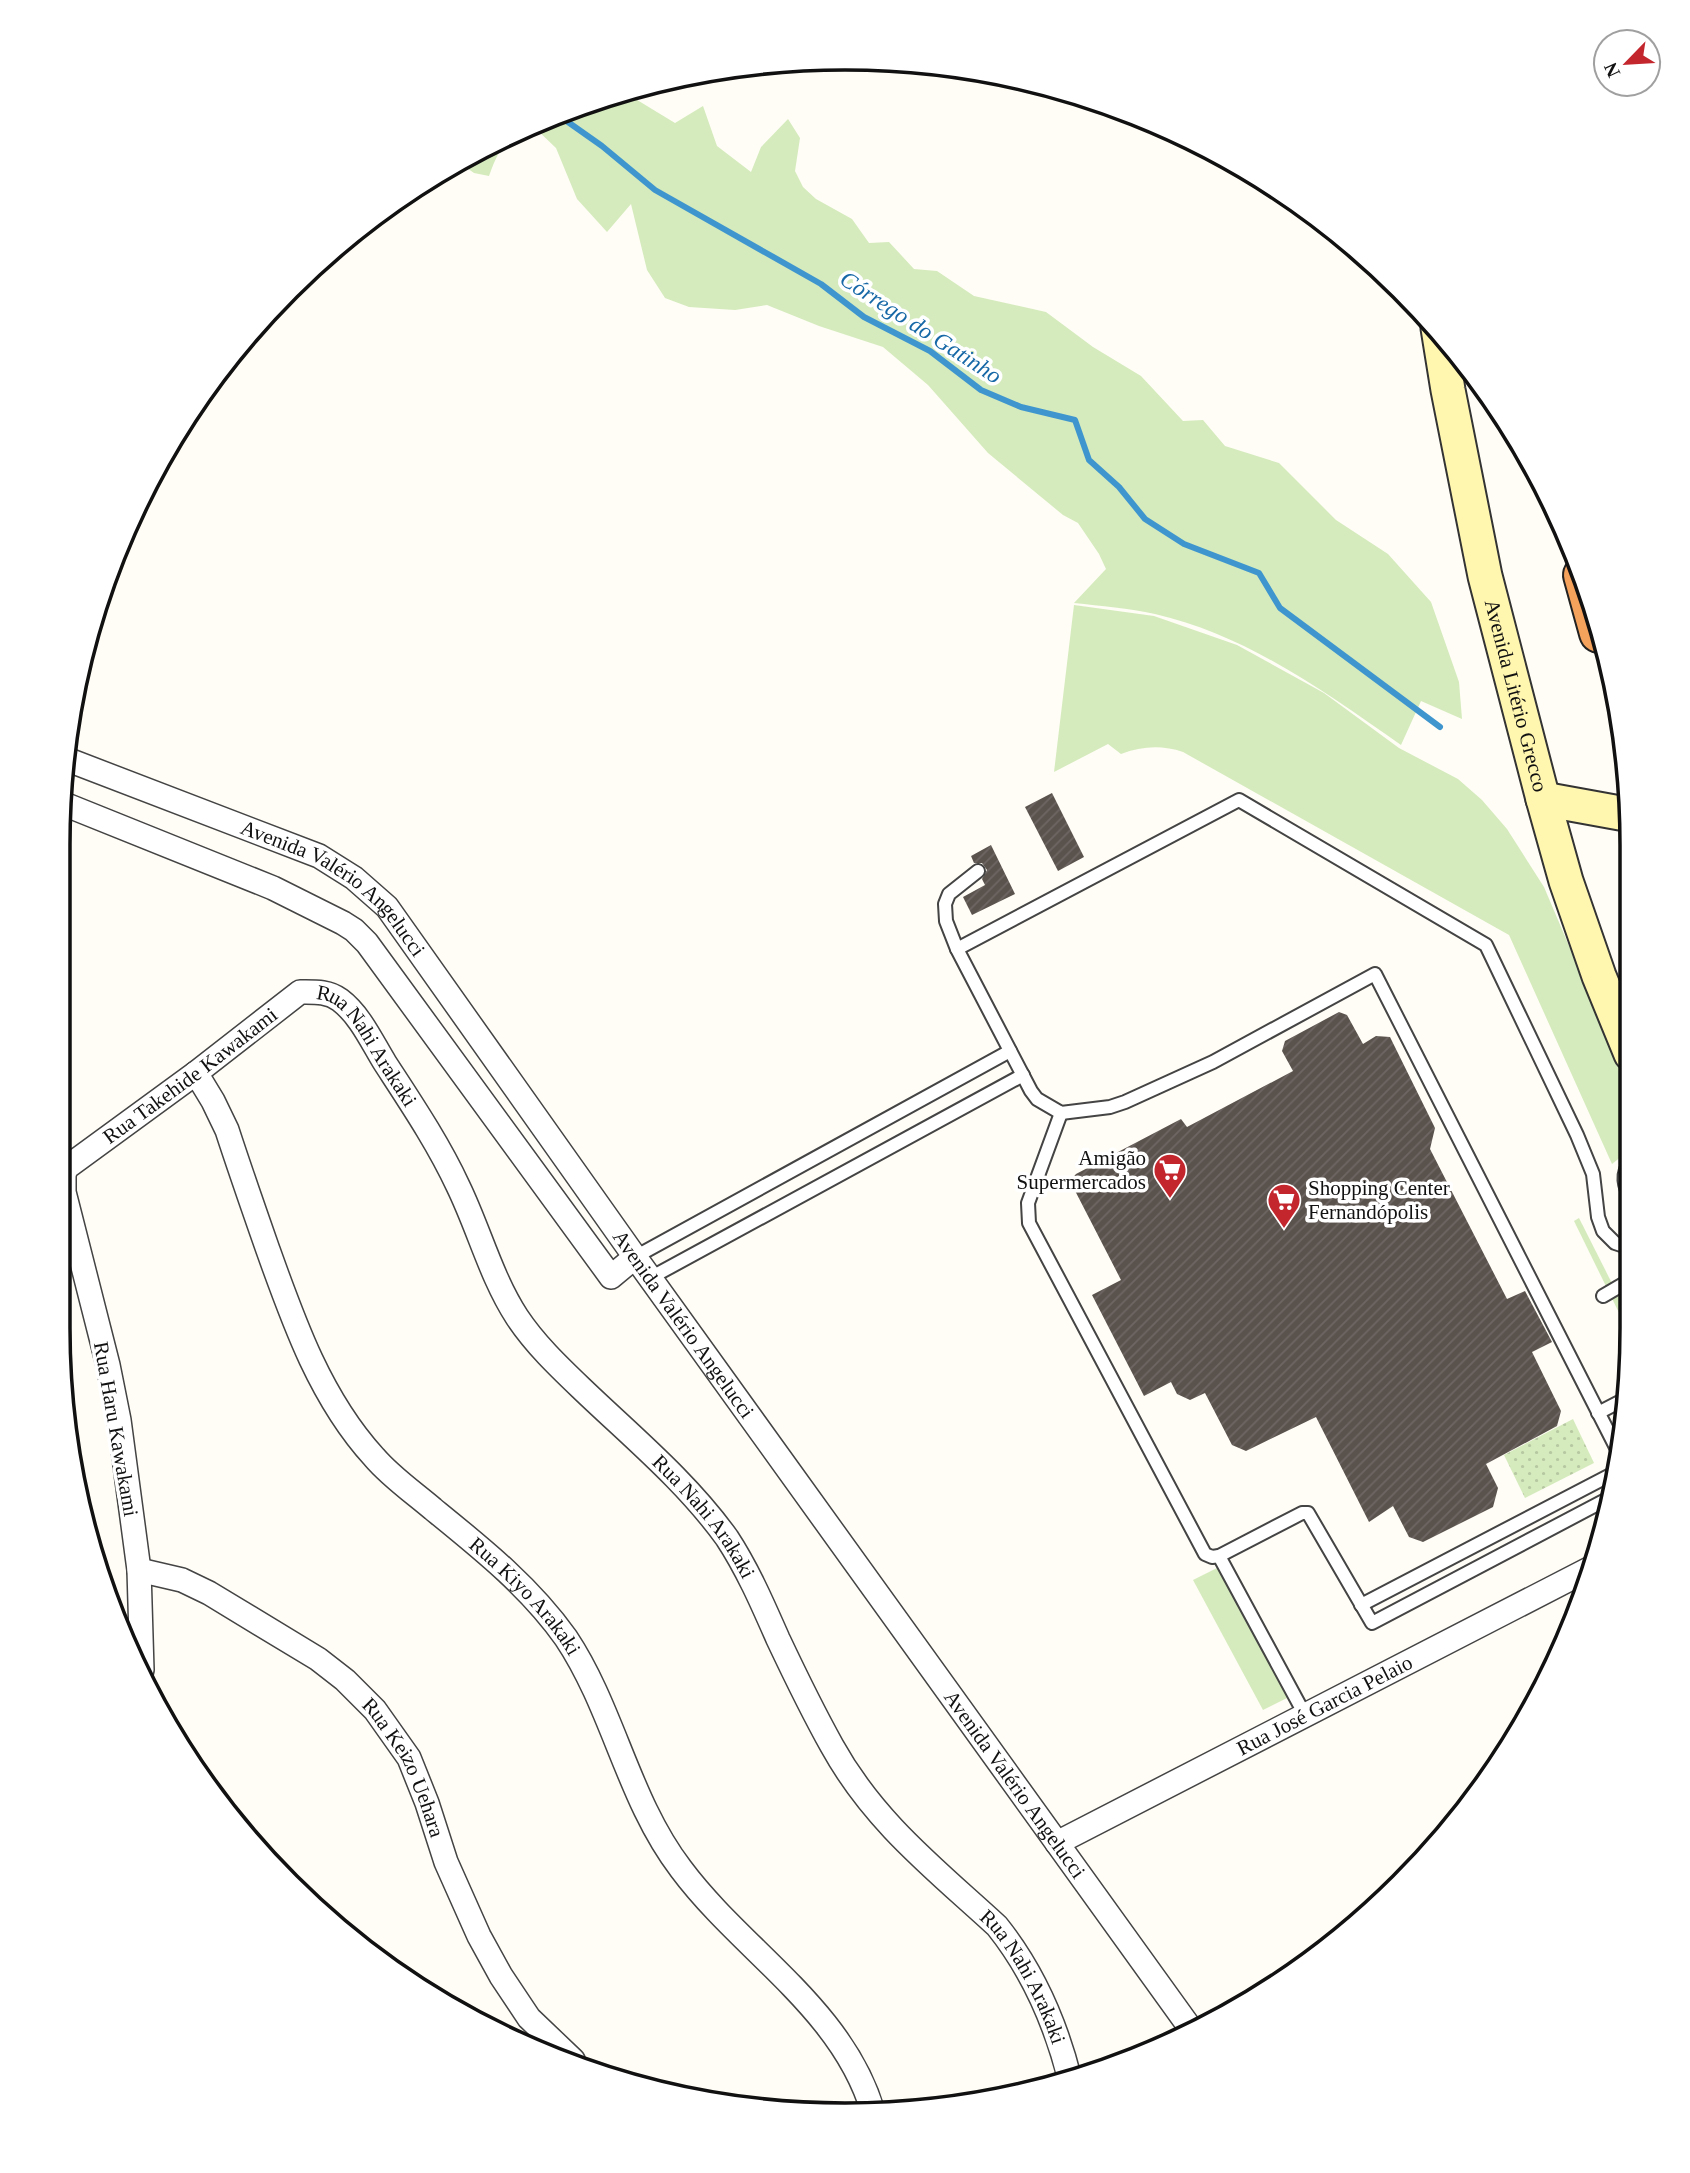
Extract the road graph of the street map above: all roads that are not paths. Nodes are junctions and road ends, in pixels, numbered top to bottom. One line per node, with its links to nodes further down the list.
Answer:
1 (1442, 351): 3 (main road, Avenida Litério Grecco)
2 (75, 763): 17 (street, Avenida Valério Angelucci)
3 (1543, 799): 5 (main road); 9 (main road, Avenida Litério Grecco)
4 (71, 807): 17 (street, Avenida Valério Angelucci)
5 (1619, 813)
6 (978, 871): 7 (lane)
7 (957, 949): 10 (lane); 16 (lane)
8 (300, 992): 11 (street, Rua Takehide Kawakami); 35 (street, Rua Nahi Arakaki)
9 (1620, 1026)
10 (1010, 1051): 12 (lane); 17 (lane)
11 (196, 1073): 14 (street, Rua Takehide Kawakami); 36 (street, Rua Kiyo Arakaki)
12 (1023, 1075): 13 (lane); 18 (lane)
13 (1061, 1113): 22 (lane); 26 (lane)
14 (70, 1165)
15 (70, 1216): 27 (street, Rua Haru Kawakami)
16 (1620, 1245)
17 (635, 1257): 18 (street, Avenida Valério Angelucci)
18 (650, 1278): 32 (street, Avenida Valério Angelucci)
19 (1620, 1286): 20 (lane)
20 (1603, 1296)
21 (1616, 1404): 22 (lane)
22 (1598, 1413): 23 (lane)
23 (1611, 1439)
24 (1605, 1478): 29 (lane)
25 (1600, 1503): 29 (lane)
26 (1219, 1556): 29 (lane); 31 (lane)
27 (139, 1570): 30 (street, Rua Haru Kawakami); 34 (street, Rua Keizo Uehara)
28 (1580, 1574): 31 (street, Rua José Garcia Pelaio)
29 (1362, 1605)
30 (141, 1652)
31 (1305, 1714): 32 (street, Rua José Garcia Pelaio)
32 (1057, 1843): 33 (street, Avenida Valério Angelucci)
33 (1187, 2023)
34 (562, 2049)
35 (1067, 2070)
36 (869, 2102)

